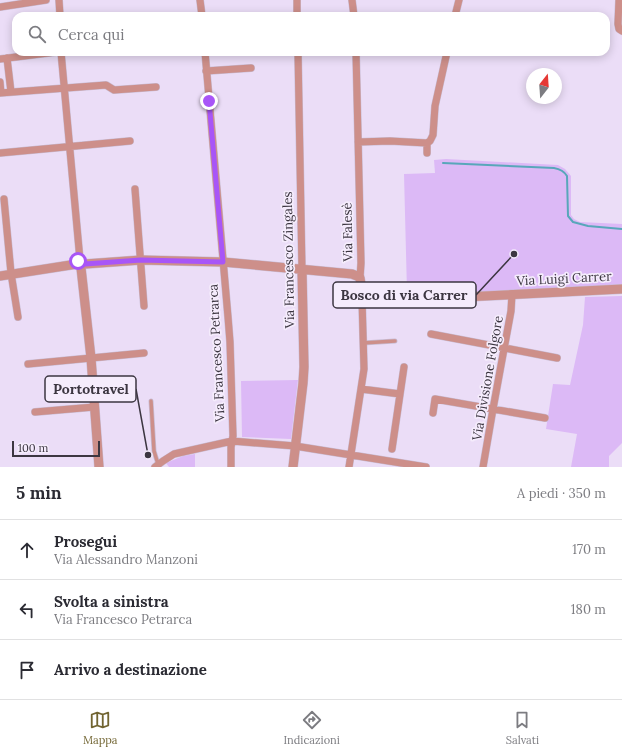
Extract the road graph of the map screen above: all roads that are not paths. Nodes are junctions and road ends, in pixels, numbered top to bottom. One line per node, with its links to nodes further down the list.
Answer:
1 (46, 0): 8 (street)
2 (58, 0): 9 (street)
3 (200, 0): 10 (street)
4 (297, 0): 11 (street)
5 (352, 0): 12 (street)
6 (459, 0): 13 (street)
7 (619, 0): 14 (street)
8 (0, 7)
9 (60, 12)
10 (202, 12)
11 (297, 12)
12 (354, 12)
13 (456, 12)
14 (622, 31)
15 (21, 56): 21 (street)
16 (61, 56): 26 (street)
17 (205, 56): 23 (street, Via Francesco Petrarca)
18 (298, 56): 40 (street, Via Francesco Zingales)
19 (356, 56): 30 (street, Via Falesè)
20 (446, 56): 31 (street)
21 (4, 58): 27 (street)
22 (250, 68): 23 (street)
23 (206, 71): 38 (street, Via Francesco Petrarca)
24 (0, 82): 28 (street)
25 (156, 87): 26 (street)
26 (64, 89): 27 (street); 32 (street)
27 (11, 92): 28 (street)
28 (1, 93)
29 (130, 141): 32 (street)
30 (358, 142): 31 (street); 43 (street, Via Falesè)
31 (427, 143): 34 (street)
32 (70, 147): 33 (street); 39 (street)
33 (0, 153)
34 (427, 153)
35 (135, 190): 37 (street)
36 (4, 199): 41 (street)
37 (141, 260): 38 (street); 39 (street); 47 (street)
38 (223, 262): 40 (street); 66 (street, Via Francesco Petrarca)
39 (81, 264): 41 (street); 54 (street)
40 (302, 270): 43 (street); 67 (street, Via Francesco Zingales)
41 (11, 273): 42 (street); 48 (street)
42 (0, 276)
43 (360, 278): 45 (street, Via Falesè)
44 (622, 289): 46 (street, Via Luigi Carrer)
45 (364, 292): 46 (street, Via Luigi Carrer); 51 (street, Via Falesè)
46 (512, 294): 52 (street, Via Divisione Folgore)
47 (144, 306)
48 (18, 317)
49 (431, 334): 52 (street)
50 (395, 341): 51 (lane)
51 (363, 343): 58 (street, Via Falesè)
52 (504, 348): 55 (street); 62 (street, Via Divisione Folgore)
53 (144, 353): 54 (street)
54 (91, 358): 56 (street); 61 (street)
55 (557, 358)
56 (28, 364)
57 (404, 367): 59 (street)
58 (361, 389): 59 (street); 69 (street, Via Falesè)
59 (400, 394): 68 (street)
60 (151, 401): 70 (lane)
61 (94, 407): 63 (street); 71 (street)
62 (493, 409): 64 (street); 65 (street); 76 (street, Via Divisione Folgore)
63 (35, 412)
64 (433, 413)
65 (545, 418)
66 (232, 442): 67 (street); 70 (street); 72 (street, Via Francesco Petrarca)
67 (295, 446): 69 (street); 73 (street, Via Francesco Zingales)
68 (392, 449)
69 (351, 455): 74 (street, Via Falesè); 75 (street)
70 (157, 466)
71 (99, 467)
72 (231, 467)
73 (293, 467)
74 (349, 467)
75 (426, 467)
76 (483, 467)

